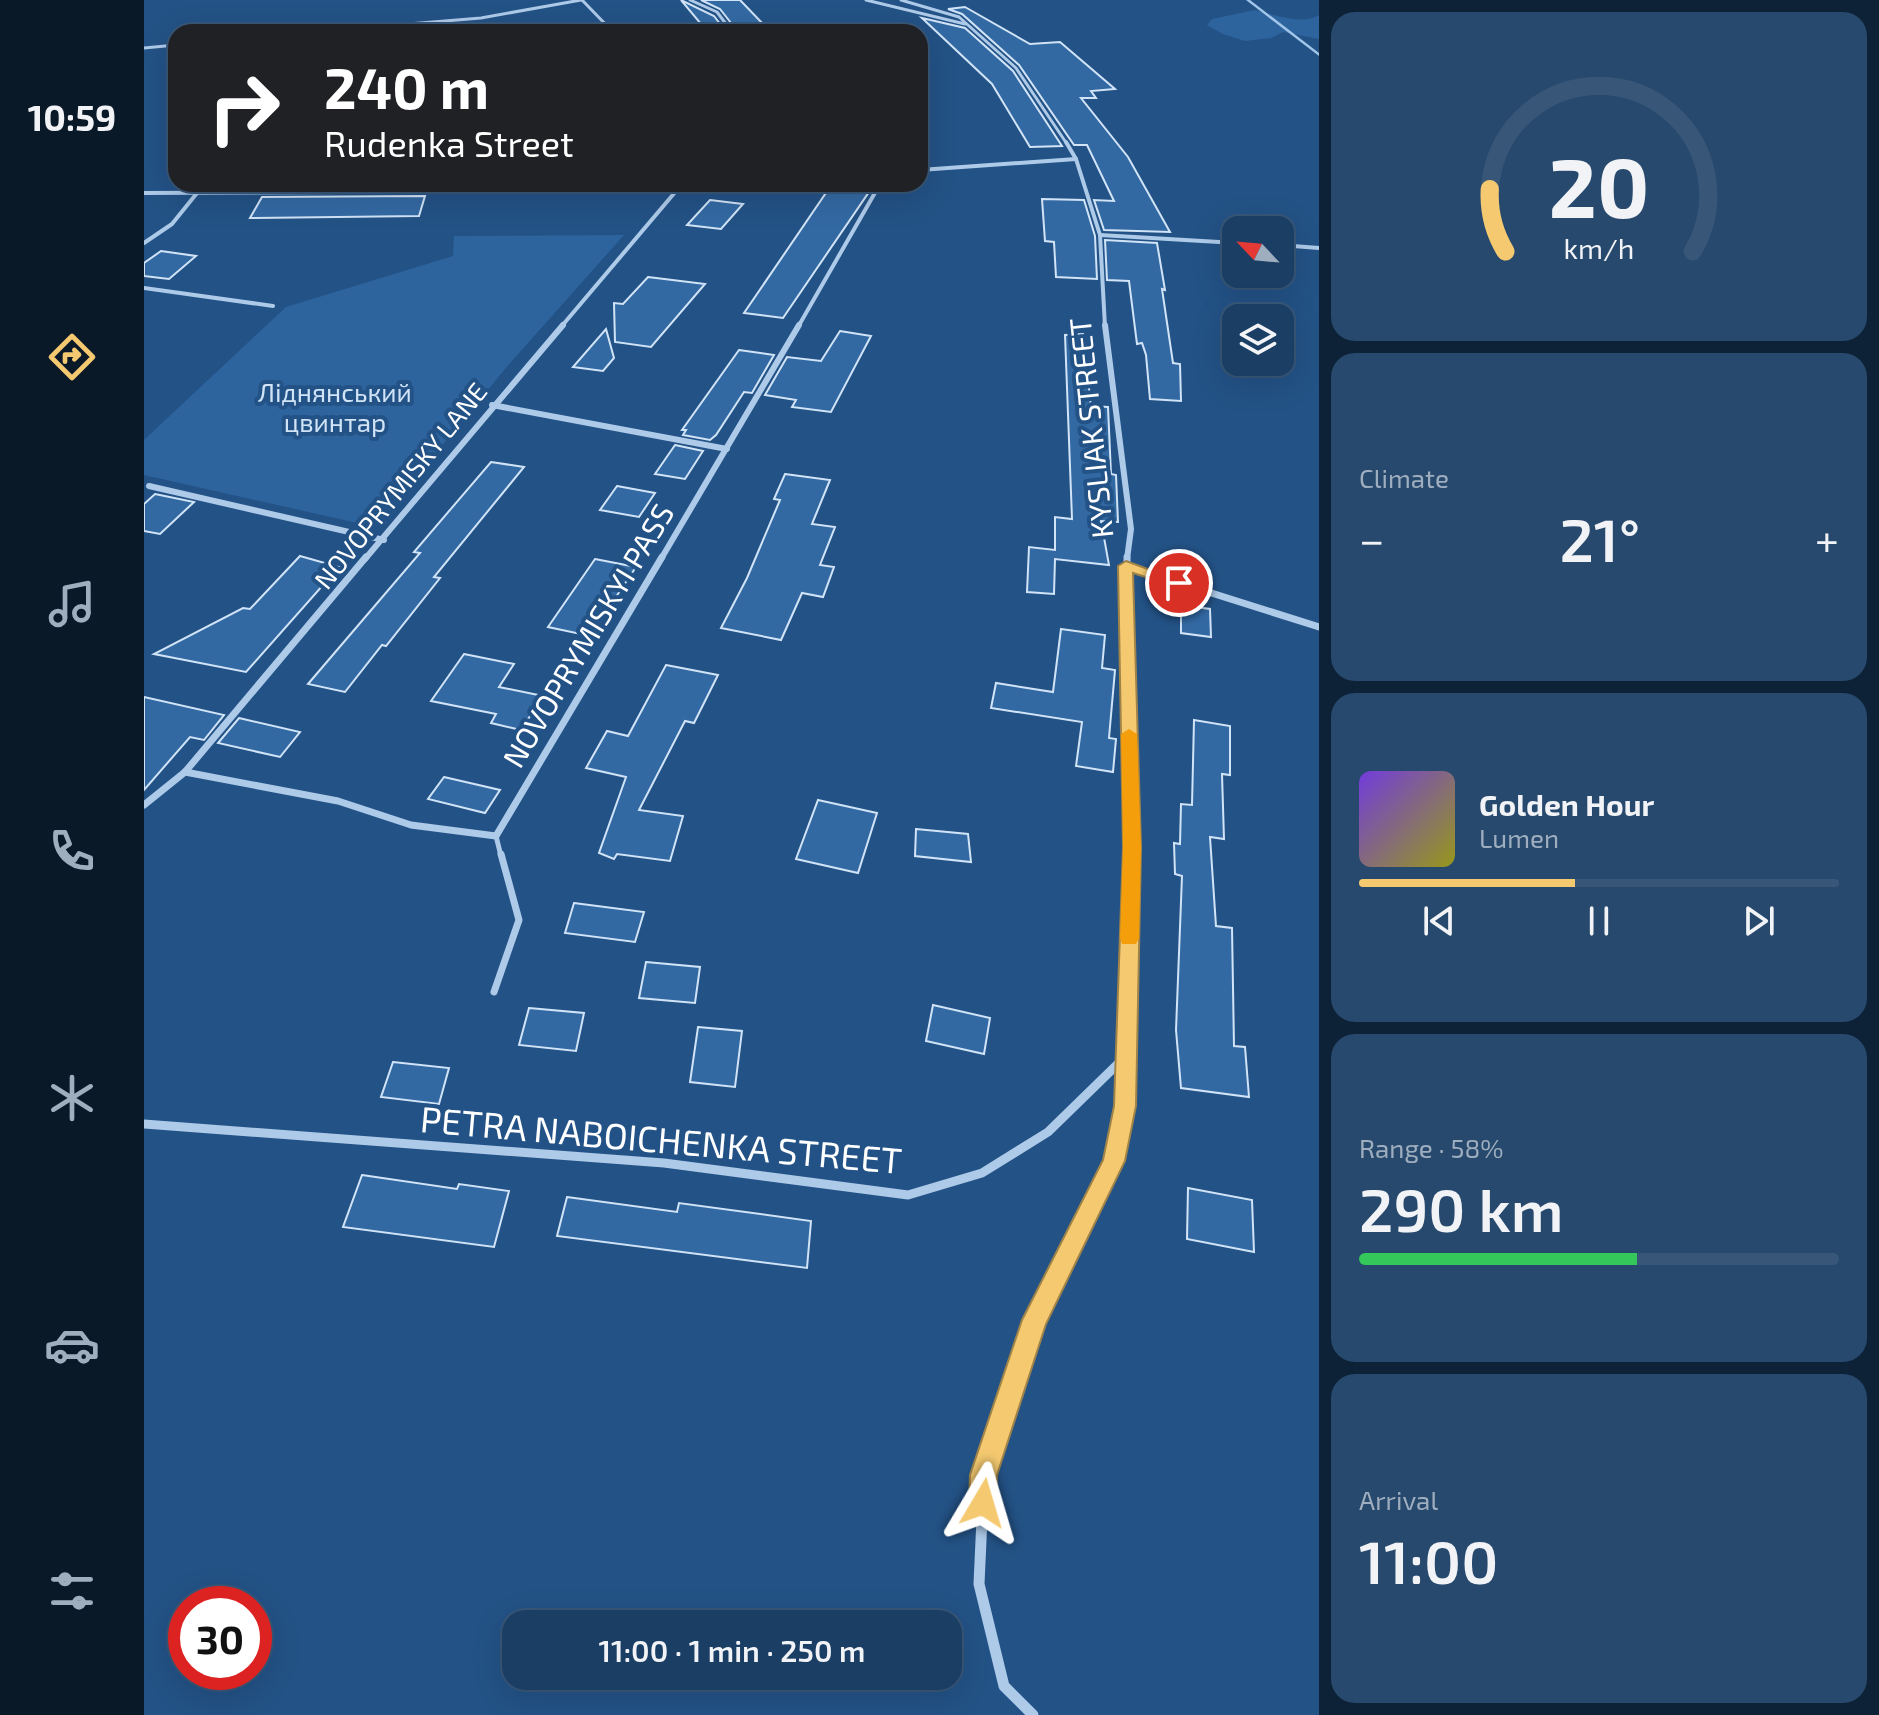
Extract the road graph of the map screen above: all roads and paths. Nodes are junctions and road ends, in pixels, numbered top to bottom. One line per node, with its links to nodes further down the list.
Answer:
1 (582, 0): 5 (street); 7 (street)
2 (690, 0): 8 (street)
3 (866, 0): 9 (street)
4 (901, 0): 9 (street, KYSLIAK STREET)
5 (417, 23): 6 (street)
6 (405, 24)
7 (605, 24)
8 (726, 24)
9 (966, 24): 12 (street, KYSLIAK STREET)
10 (168, 46): 11 (street)
11 (144, 48)
12 (1076, 159): 13 (street); 19 (street, KYSLIAK STREET)
13 (928, 169)
14 (241, 192): 18 (street)
15 (675, 192): 26 (street, NOVOPRYMISKY LANE)
16 (875, 192): 27 (street, NOVOPRYMISKYI PASS)
17 (144, 193): 18 (street)
18 (197, 193): 21 (street)
19 (1100, 235): 20 (street); 30 (street, KYSLIAK STREET)
20 (1222, 242)
21 (144, 243)
22 (1294, 246): 23 (street)
23 (1319, 248)
24 (144, 288): 25 (street)
25 (273, 306)
26 (492, 405): 27 (street); 29 (street, NOVOPRYMISKY LANE)
27 (727, 449): 34 (street, NOVOPRYMISKYI PASS)
28 (149, 486): 29 (street)
29 (384, 540): 32 (street, NOVOPRYMISKY LANE)
30 (1126, 566): 31 (street); 36 (street, KYSLIAK STREET)
31 (1319, 627)
32 (185, 772): 33 (street, NOVOPRYMISKY LANE); 34 (street)
33 (144, 805)
34 (496, 836): 35 (lane)
35 (494, 992)
36 (1127, 1055): 37 (street, PETRA NABOICHENKA STREET); 38 (street, KYSLIAK STREET)
37 (144, 1124)
38 (1033, 1715)

